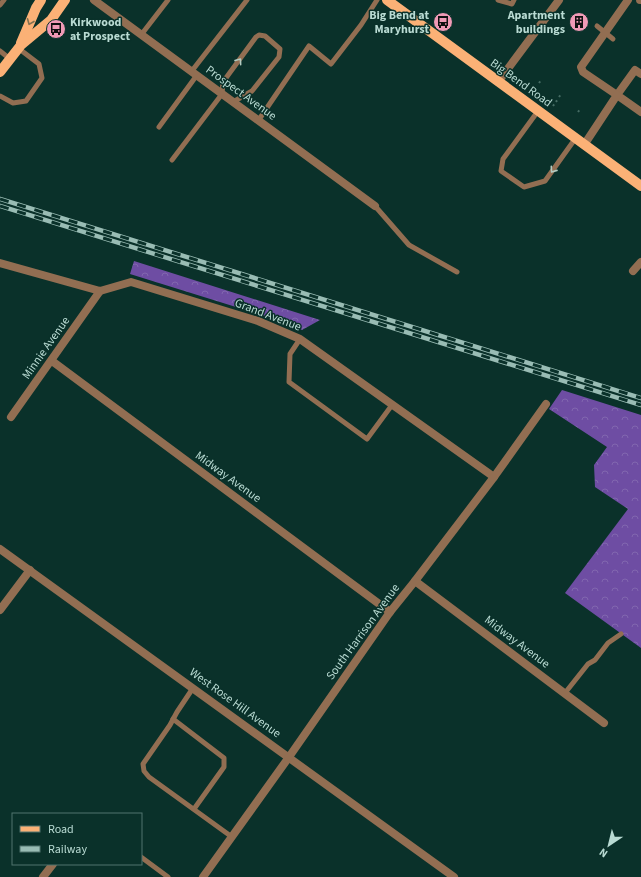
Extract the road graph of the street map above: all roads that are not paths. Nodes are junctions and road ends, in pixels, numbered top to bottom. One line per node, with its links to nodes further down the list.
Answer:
1 (4, 0): 13 (lane)
2 (41, 0): 18 (main road, one-way to 18)
3 (65, 0): 18 (main road)
4 (94, 0): 16 (street, Prospect Avenue)
5 (168, 0): 16 (lane)
6 (247, 0): 22 (lane)
7 (377, 0): 31 (lane)
8 (387, 0): 24 (main road, Big Bend Road)
9 (498, 0): 10 (lane)
10 (514, 0)
11 (559, 0): 24 (street)
12 (628, 0): 15 (street)
13 (0, 5)
14 (597, 26): 15 (lane)
15 (606, 33): 17 (lane); 26 (street)
16 (141, 35): 22 (street, Prospect Avenue)
17 (613, 39)
18 (19, 47): 20 (main road); 27 (lane)
19 (0, 51): 20 (lane)
20 (10, 59): 21 (main road)
21 (0, 72)
22 (194, 73): 25 (street, Prospect Avenue); 32 (lane)
23 (641, 74): 26 (street)
24 (498, 82): 29 (main road, Big Bend Road)
25 (222, 94): 28 (street, Prospect Avenue); 28 (lane, one-way to 28); 35 (lane)
26 (617, 95): 30 (street); 34 (street)
27 (0, 96)
28 (233, 102): 31 (street, Prospect Avenue)
29 (538, 111): 33 (main road, Big Bend Road); 33 (lane, one-way to 29)
30 (641, 112)
31 (258, 120): 37 (street, Prospect Avenue)
32 (159, 127)
33 (575, 138): 34 (main road, Big Bend Road)
34 (584, 145): 36 (main road, Big Bend Road)
35 (172, 160)
36 (641, 186)
37 (375, 206): 41 (lane)
38 (641, 262): 40 (street)
39 (0, 263): 42 (street)
40 (633, 271)
41 (457, 272)
42 (100, 291): 43 (street, Grand Avenue); 44 (street, Minnie Avenue)
43 (300, 339): 46 (street, Grand Avenue); 46 (lane)
44 (52, 361): 47 (street, Minnie Avenue); 53 (street, Midway Avenue)
45 (546, 404): 48 (street, South Harrison Avenue)
46 (392, 405): 48 (street, Grand Avenue)
47 (11, 417)
48 (494, 477): 51 (street, South Harrison Avenue)
49 (0, 549): 50 (street, West Rose Hill Avenue)
50 (30, 570): 52 (street); 55 (street, West Rose Hill Avenue)
51 (415, 581): 53 (street, South Harrison Avenue); 56 (street, Midway Avenue)
52 (0, 610)
53 (390, 612): 59 (street, South Harrison Avenue)
54 (621, 634): 56 (lane)
55 (193, 688): 57 (lane); 59 (street, West Rose Hill Avenue)
56 (565, 693): 58 (street, Midway Avenue)
57 (173, 719): 60 (lane); 60 (lane)
58 (604, 723)
59 (289, 757): 61 (street, South Harrison Avenue); 67 (street, West Rose Hill Avenue)
60 (194, 809): 61 (lane)
61 (232, 837): 66 (street, South Harrison Avenue)
62 (142, 858): 65 (lane)
63 (51, 865): 64 (street)
64 (43, 877)
65 (168, 877)
66 (203, 877)
67 (454, 877)

